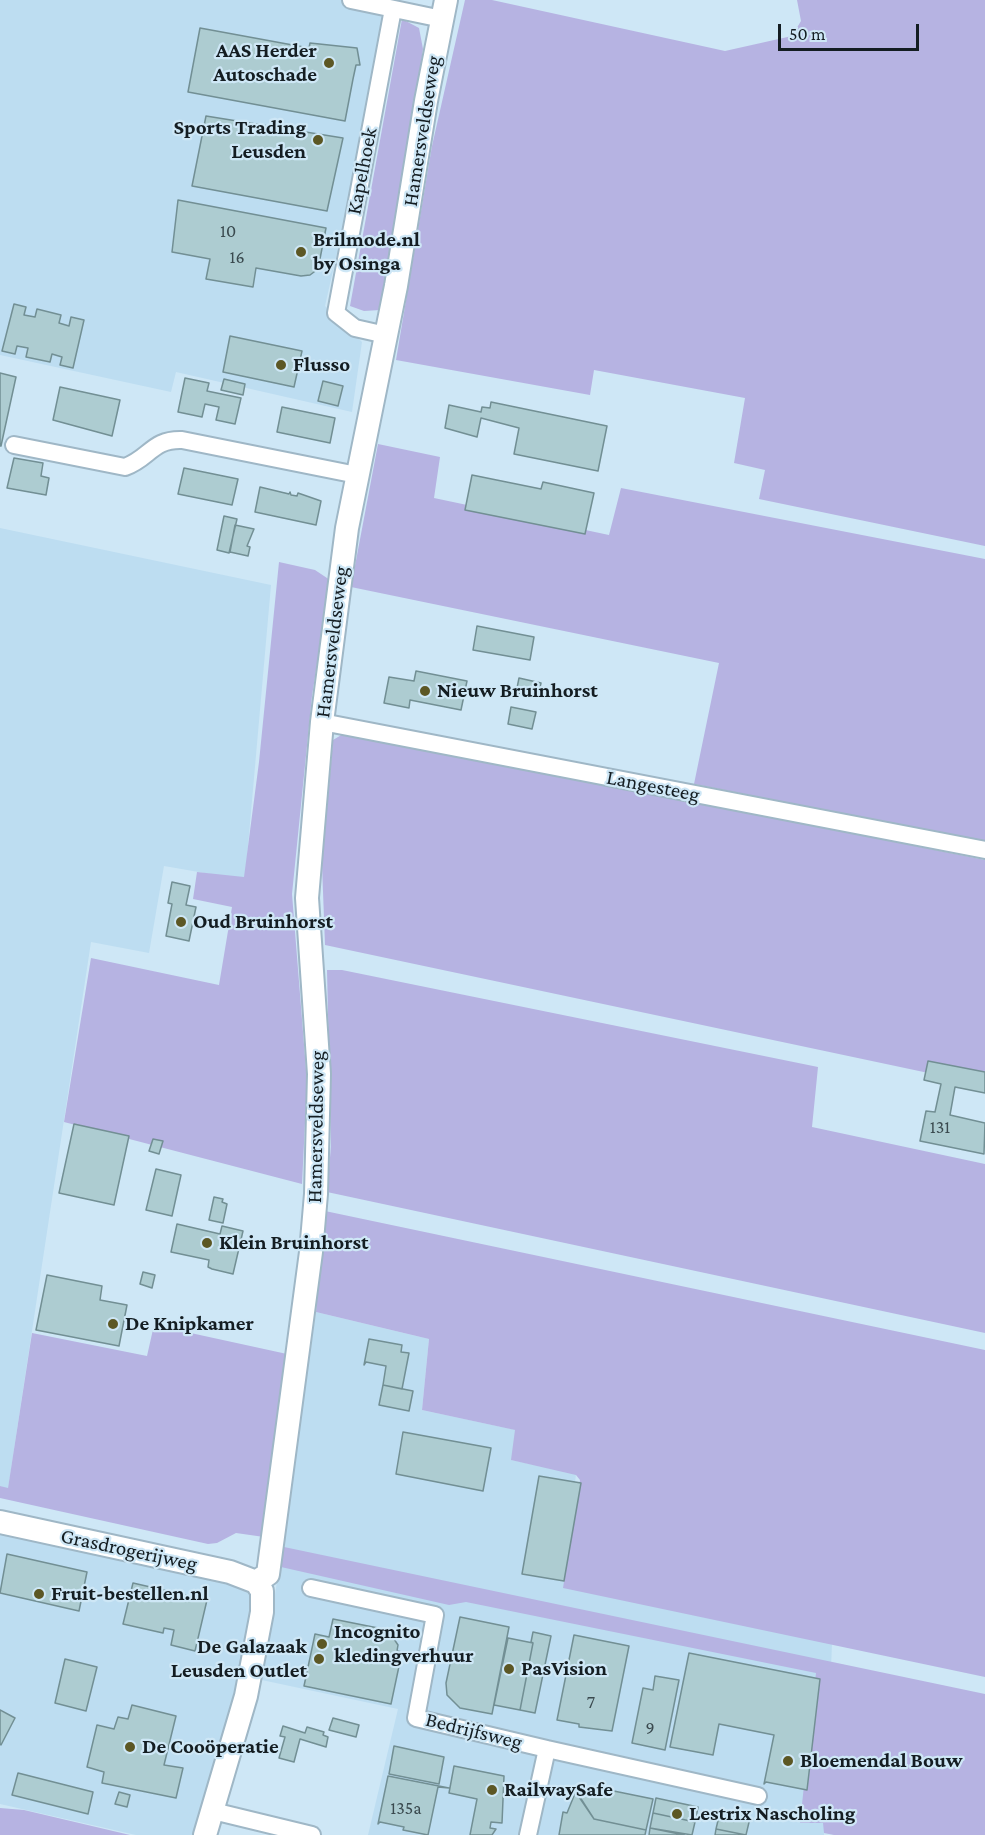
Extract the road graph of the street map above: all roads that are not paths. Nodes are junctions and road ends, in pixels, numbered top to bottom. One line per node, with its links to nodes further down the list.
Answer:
1 (351, 0): 2 (street)
2 (393, 9): 3 (street); 4 (street, Kapelhoek)
3 (444, 9): 4 (street, Hamersveldseweg)
4 (386, 335): 6 (street, Hamersveldseweg)
5 (14, 445): 6 (street)
6 (357, 475): 7 (street, Hamersveldseweg)
7 (322, 722): 8 (street, Langesteeg); 10 (street, Hamersveldseweg)
8 (985, 850)
9 (0, 1522): 10 (street, Grasdrogerijweg)
10 (256, 1582): 14 (street)
11 (311, 1588): 12 (street, Bedrijfsweg)
12 (547, 1749): 13 (street, Bedrijfsweg); 17 (street, Bedrijfsweg)
13 (758, 1797)
14 (213, 1811): 15 (street); 16 (street)
15 (205, 1835)
16 (312, 1835)
17 (528, 1835)

